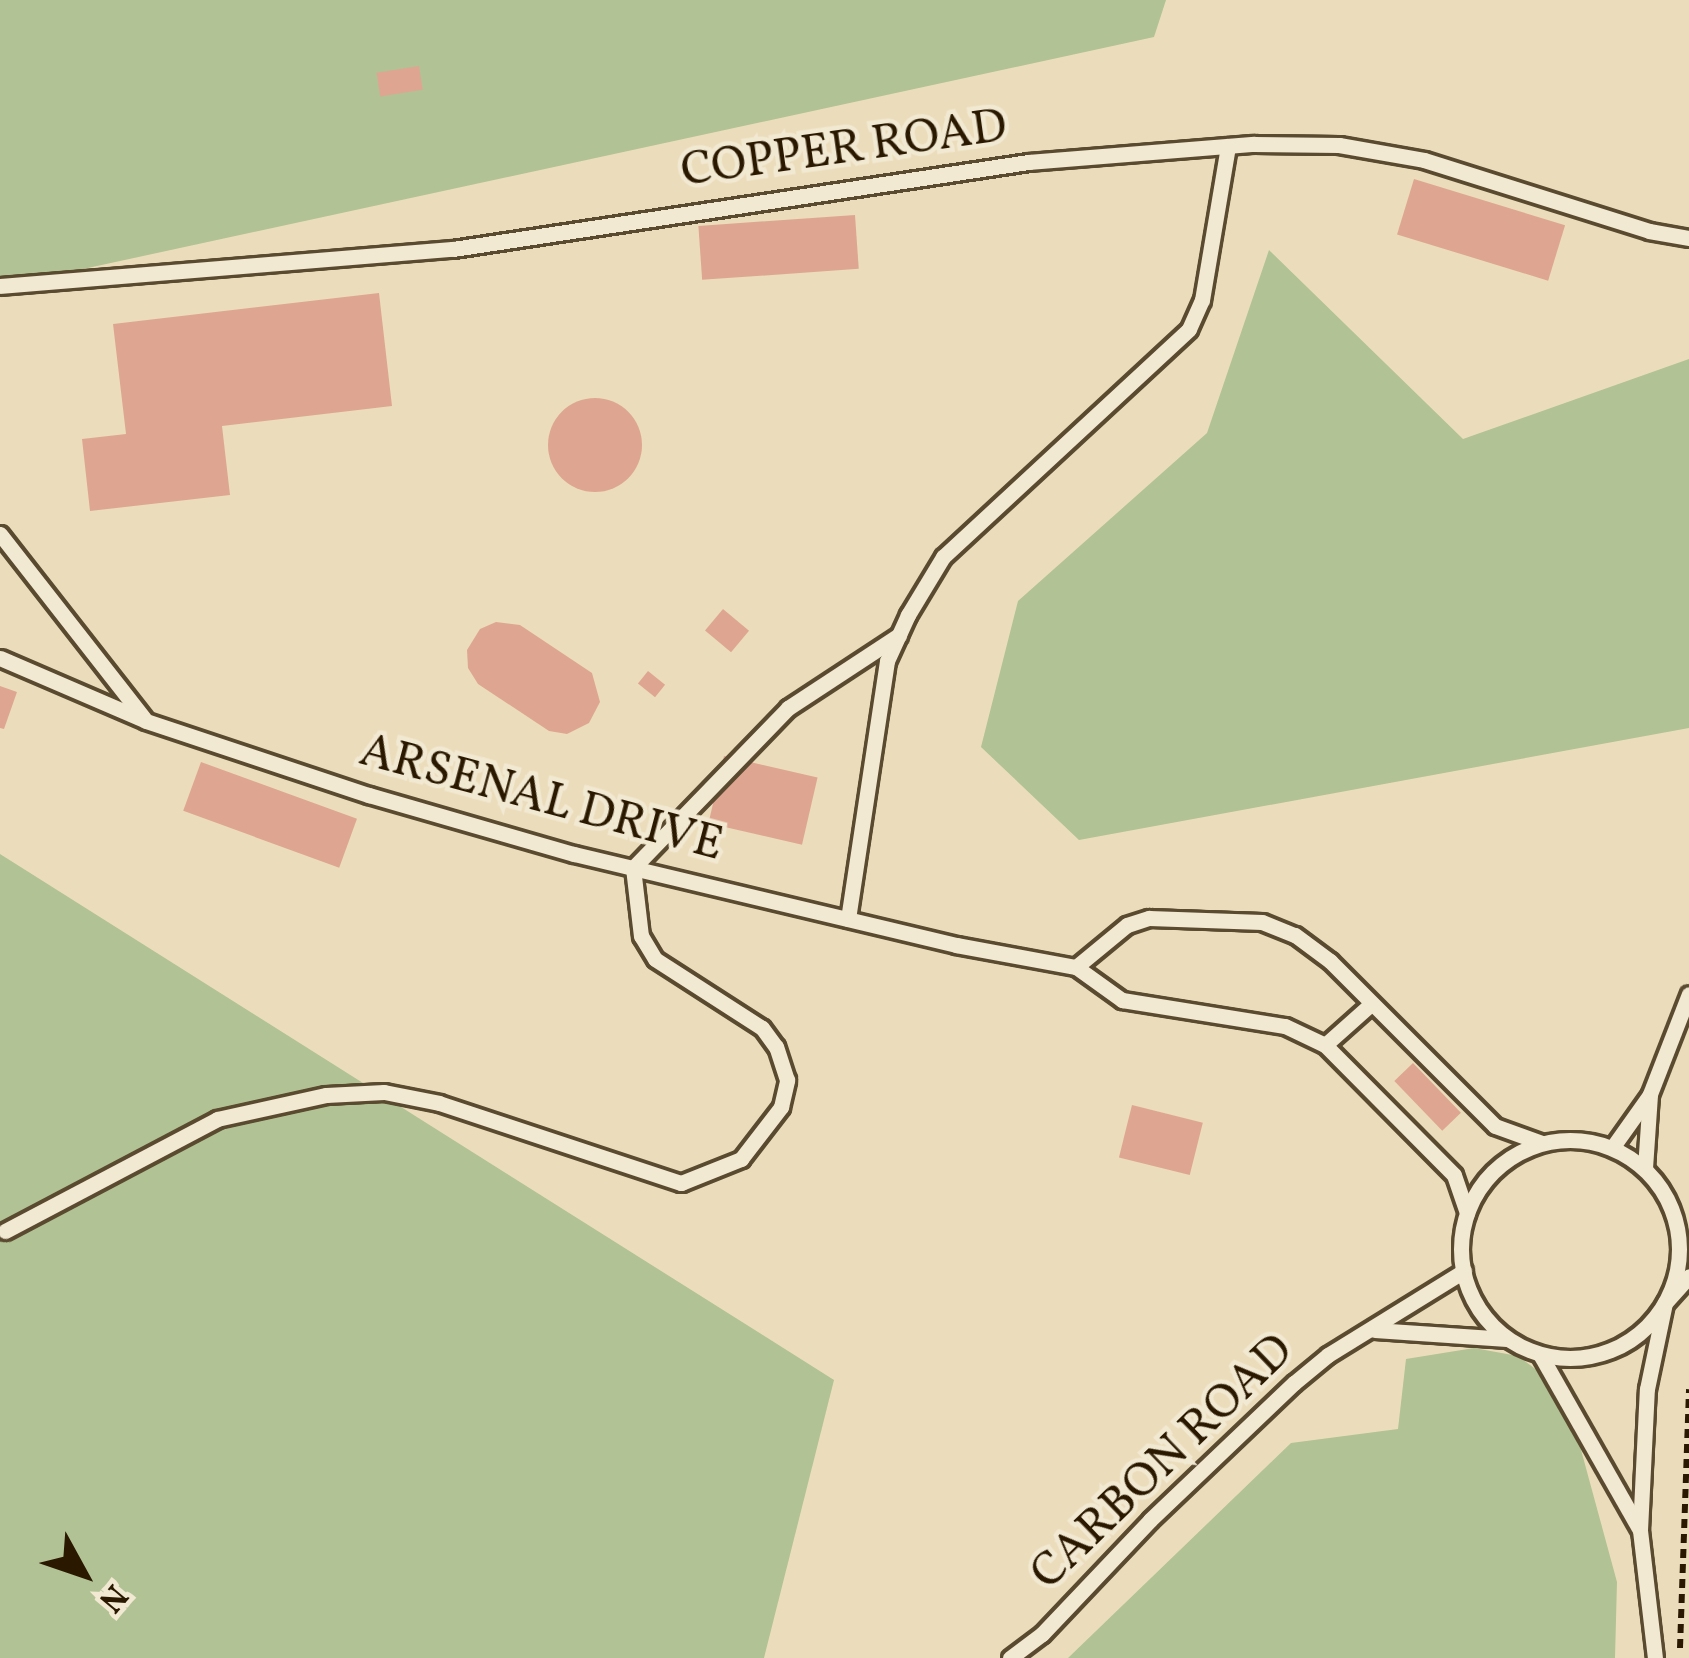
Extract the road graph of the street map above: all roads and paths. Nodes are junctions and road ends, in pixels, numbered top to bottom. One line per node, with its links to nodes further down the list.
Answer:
1 (1228, 146): 2 (lane, COPPER ROAD); 3 (lane, COPPER ROAD); 5 (lane)
2 (1689, 238)
3 (0, 286)
4 (0, 534): 7 (lane)
5 (899, 635): 8 (lane); 9 (lane)
6 (0, 658): 7 (lane, ARSENAL DRIVE)
7 (146, 721): 8 (lane, ARSENAL DRIVE)
8 (633, 868): 9 (lane, ARSENAL DRIVE); 19 (lane)
9 (848, 920): 10 (lane, ARSENAL DRIVE)
10 (1076, 967): 12 (lane); 13 (lane, ARSENAL DRIVE)
11 (1689, 994): 14 (lane)
12 (1371, 1004): 13 (lane); 15 (lane)
13 (1324, 1045): 18 (lane, ARSENAL DRIVE)
14 (1650, 1094): 16 (lane); 17 (lane)
15 (1542, 1143): 16 (lane); 18 (lane)
16 (1612, 1148): 17 (lane)
17 (1645, 1168): 22 (lane)
18 (1467, 1213): 20 (lane)
19 (5, 1231)
20 (1464, 1270): 23 (lane, CARBON ROAD); 24 (lane)
21 (1689, 1276): 22 (lane)
22 (1665, 1304): 25 (lane); 27 (lane)
23 (1375, 1330): 24 (lane); 28 (lane, CARBON ROAD)
24 (1507, 1339): 25 (lane)
25 (1541, 1356): 27 (lane)
26 (1689, 1389): 30 (path)
27 (1640, 1530): 29 (lane)
28 (1010, 1658)
29 (1655, 1658)
30 (1680, 1658)

